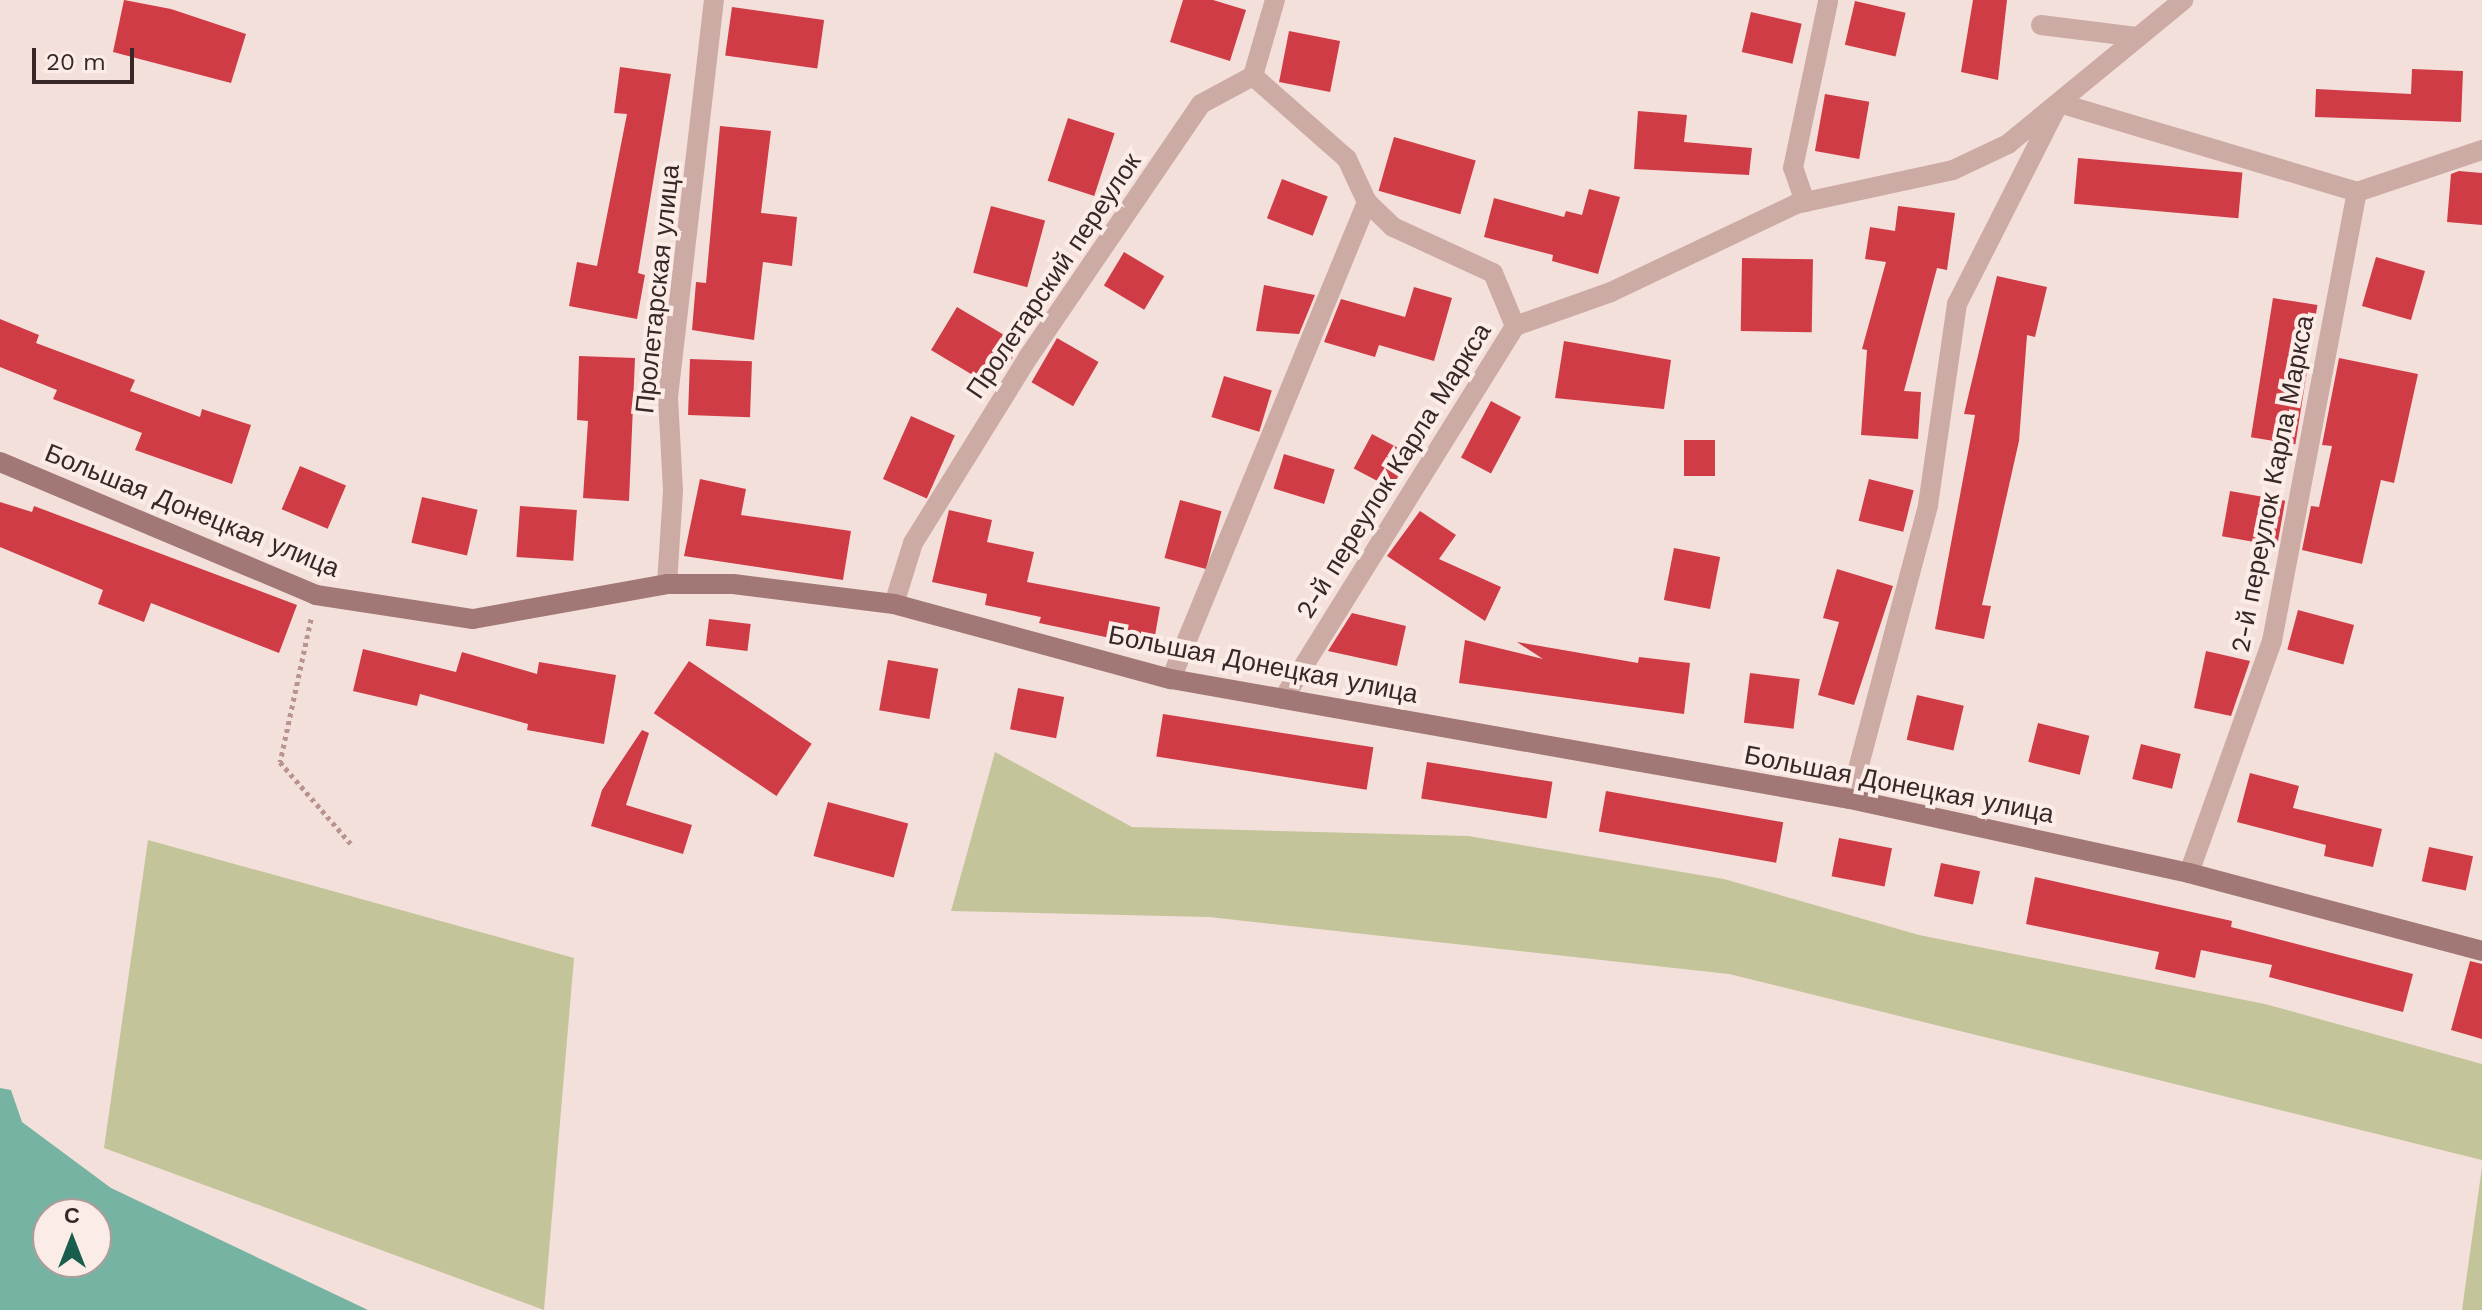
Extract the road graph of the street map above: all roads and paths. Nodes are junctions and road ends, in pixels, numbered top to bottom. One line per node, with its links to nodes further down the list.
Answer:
1 (714, 0): 15 (street, Пролетарская улица)
2 (1275, 0): 7 (street)
3 (2183, 0): 6 (street, 2-й переулок Карла Маркса)
4 (1828, 2): 12 (street)
5 (2041, 25): 6 (street)
6 (2138, 37): 8 (street, 2-й переулок Карла Маркса)
7 (1253, 76): 11 (street); 17 (street, Пролетарский переулок)
8 (2059, 103): 10 (street); 12 (street, 2-й переулок Карла Маркса); 20 (street, 2-й переулок Карла Маркса)
9 (2482, 150): 10 (street)
10 (2357, 192): 22 (street, 2-й переулок Карла Маркса)
11 (1367, 202): 13 (street); 18 (street)
12 (1805, 202): 13 (street, 2-й переулок Карла Маркса)
13 (1515, 326): 19 (street, 2-й переулок Карла Маркса)
14 (0, 462): 16 (street, Большая Донецкая улица)
15 (667, 584): 16 (street, Большая Донецкая улица); 17 (street, Большая Донецкая улица)
16 (316, 595): 21 (path)
17 (894, 604): 18 (street, Большая Донецкая улица)
18 (1171, 679): 19 (street, Большая Донецкая улица)
19 (1283, 699): 20 (street, Большая Донецкая улица)
20 (1850, 799): 22 (street, Большая Донецкая улица)
21 (351, 844)
22 (2189, 873): 23 (street, Большая Донецкая улица)
23 (2482, 951)

